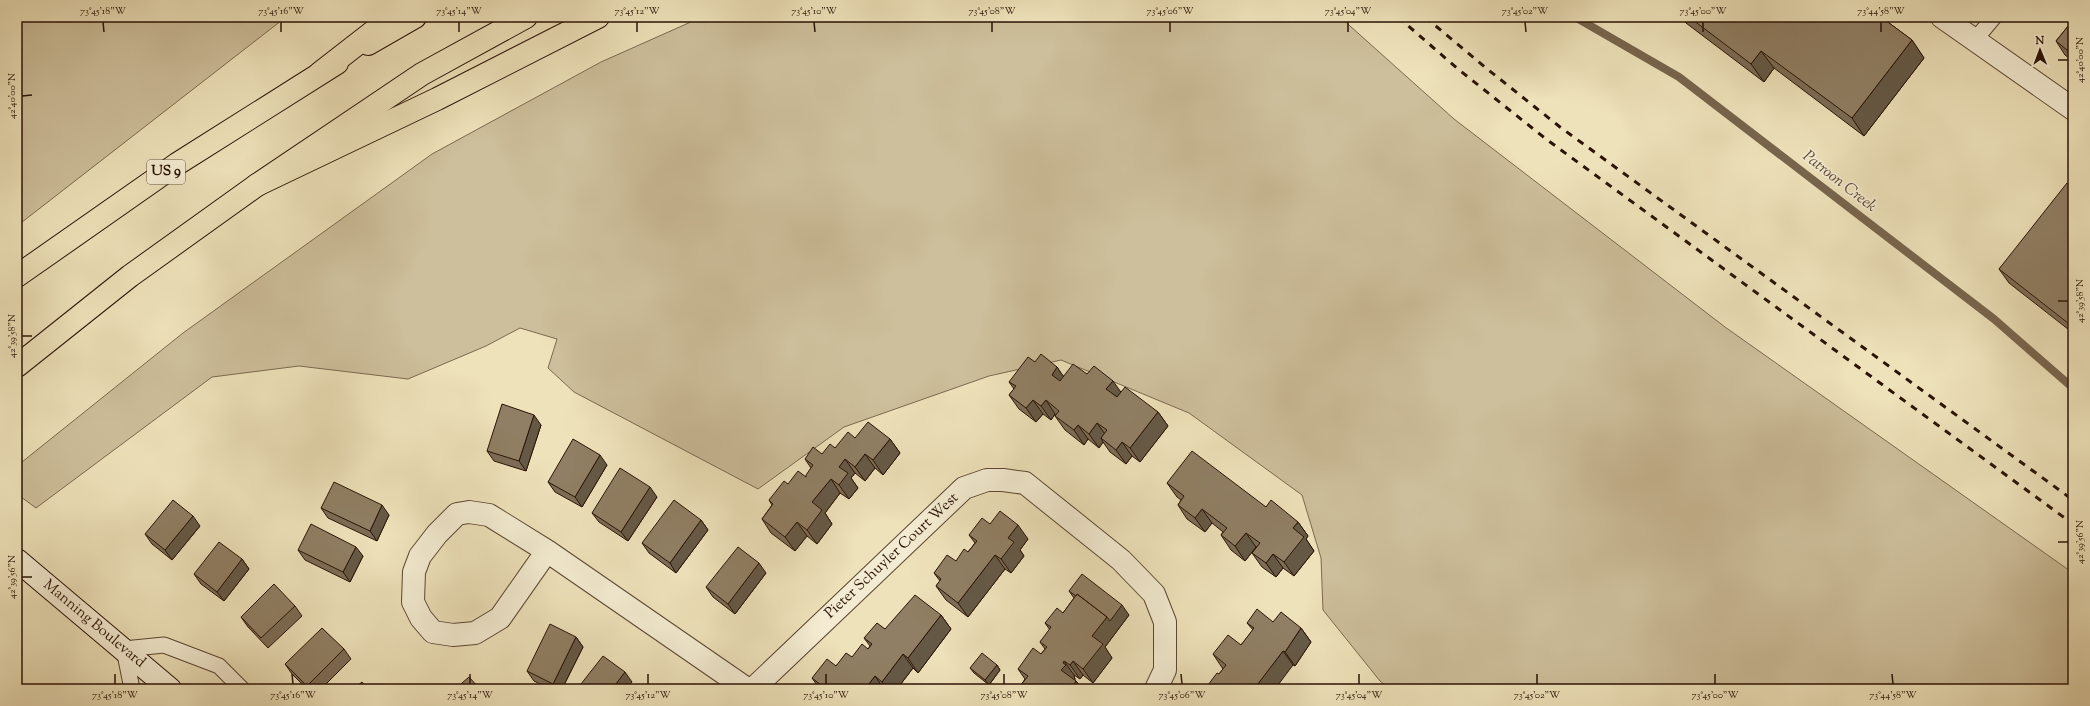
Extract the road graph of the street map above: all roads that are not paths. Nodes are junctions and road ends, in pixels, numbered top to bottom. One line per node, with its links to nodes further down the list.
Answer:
1 (392, 17): 8 (main road)
2 (415, 17): 8 (main road, US 9)
3 (526, 17): 10 (main road)
4 (598, 17): 10 (main road)
5 (1942, 17): 7 (street)
6 (1994, 17): 7 (lane)
7 (1974, 41): 9 (street)
8 (320, 73): 11 (main road, US 9 / US 9)
9 (2073, 109)
10 (257, 186): 12 (main road)
11 (17, 276)
12 (17, 366)
13 (547, 551): 13 (street); 19 (street)
14 (17, 560): 15 (street, Manning Boulevard)
15 (124, 649): 16 (lane); 17 (street, Manning Boulevard); 18 (lane)
16 (132, 689)
17 (170, 689)
18 (242, 689)
19 (747, 689)
20 (753, 689): 21 (street, Pieter Schuyler Court West)
21 (1156, 689)

